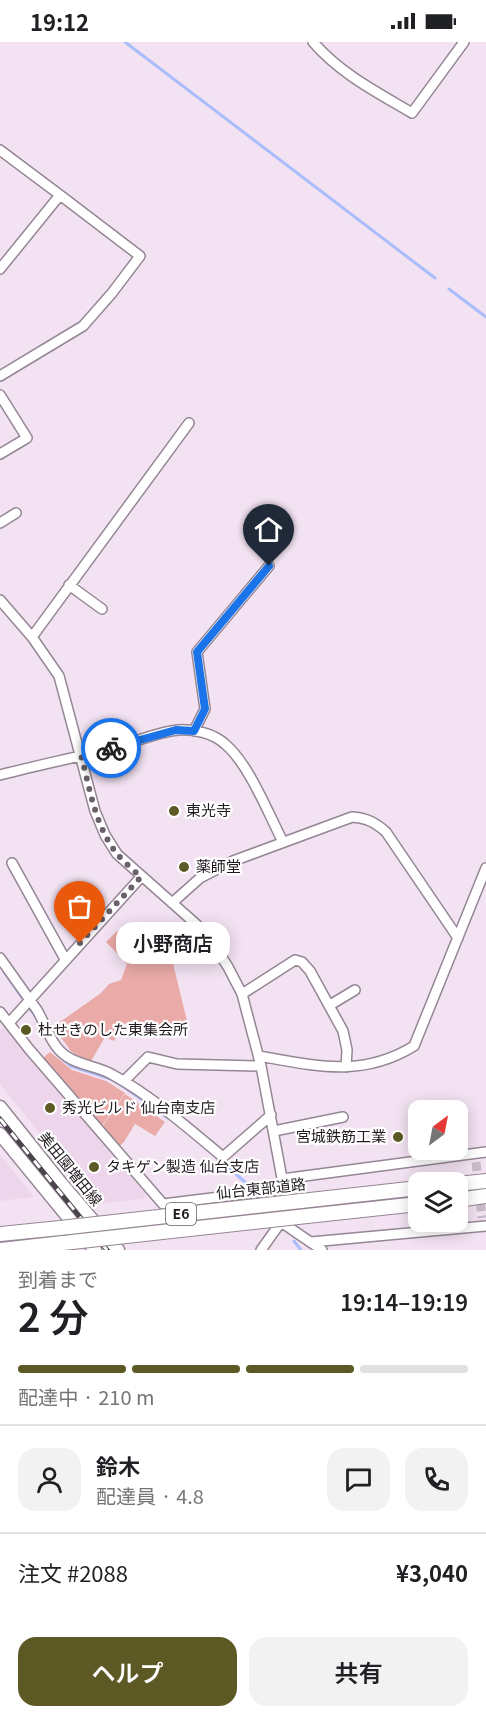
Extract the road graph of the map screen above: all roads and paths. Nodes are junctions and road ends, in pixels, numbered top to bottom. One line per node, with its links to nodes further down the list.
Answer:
1 (313, 42): 2 (street)
2 (464, 42)
3 (0, 150): 4 (street)
4 (60, 195): 5 (street); 6 (street)
5 (0, 269)
6 (0, 376)
7 (0, 395): 9 (street)
8 (189, 423): 13 (street)
9 (0, 454)
10 (16, 513): 11 (street)
11 (0, 523)
12 (269, 566): 17 (street)
13 (69, 585): 15 (street); 16 (street)
14 (0, 600): 16 (street)
15 (102, 609)
16 (32, 637): 18 (street)
17 (194, 731): 18 (street); 20 (street)
18 (81, 755): 19 (street); 23 (street)
19 (0, 775)
20 (283, 842): 24 (street); 25 (street)
21 (12, 863): 27 (street)
22 (486, 868): 25 (street)
23 (141, 877): 24 (street); 27 (street)
24 (172, 903): 29 (street)
25 (458, 938): 35 (street)
26 (0, 958): 30 (street)
27 (65, 960): 30 (street)
28 (355, 990): 31 (street)
29 (242, 994): 31 (street); 34 (street)
30 (29, 1002): 33 (street); 36 (street)
31 (330, 1005): 35 (street)
32 (0, 1012): 33 (street)
33 (9, 1023): 46 (street)
34 (260, 1061): 35 (street); 36 (street); 38 (street)
35 (346, 1068)
36 (124, 1081): 38 (street)
37 (0, 1107): 57 (main road, 美田園増田線)
38 (271, 1115): 40 (street)
39 (343, 1116): 40 (street)
40 (274, 1131): 43 (street)
41 (0, 1134): 56 (main road)
42 (486, 1152): 43 (street)
43 (282, 1179): 46 (street)
44 (486, 1181): 45 (highway)
45 (468, 1183)
46 (285, 1189): 51 (street)
47 (408, 1189): 53 (highway, 仙台東部道路 / E6, bridge)
48 (486, 1197): 49 (highway)
49 (468, 1199)
50 (408, 1205): 55 (highway, E6, bridge)
51 (281, 1222): 54 (street); 58 (street)
52 (484, 1223): 54 (street)
53 (0, 1234)
54 (311, 1242): 59 (street)
55 (0, 1250)
56 (95, 1250)
57 (118, 1250)
58 (261, 1250)
59 (322, 1250)

